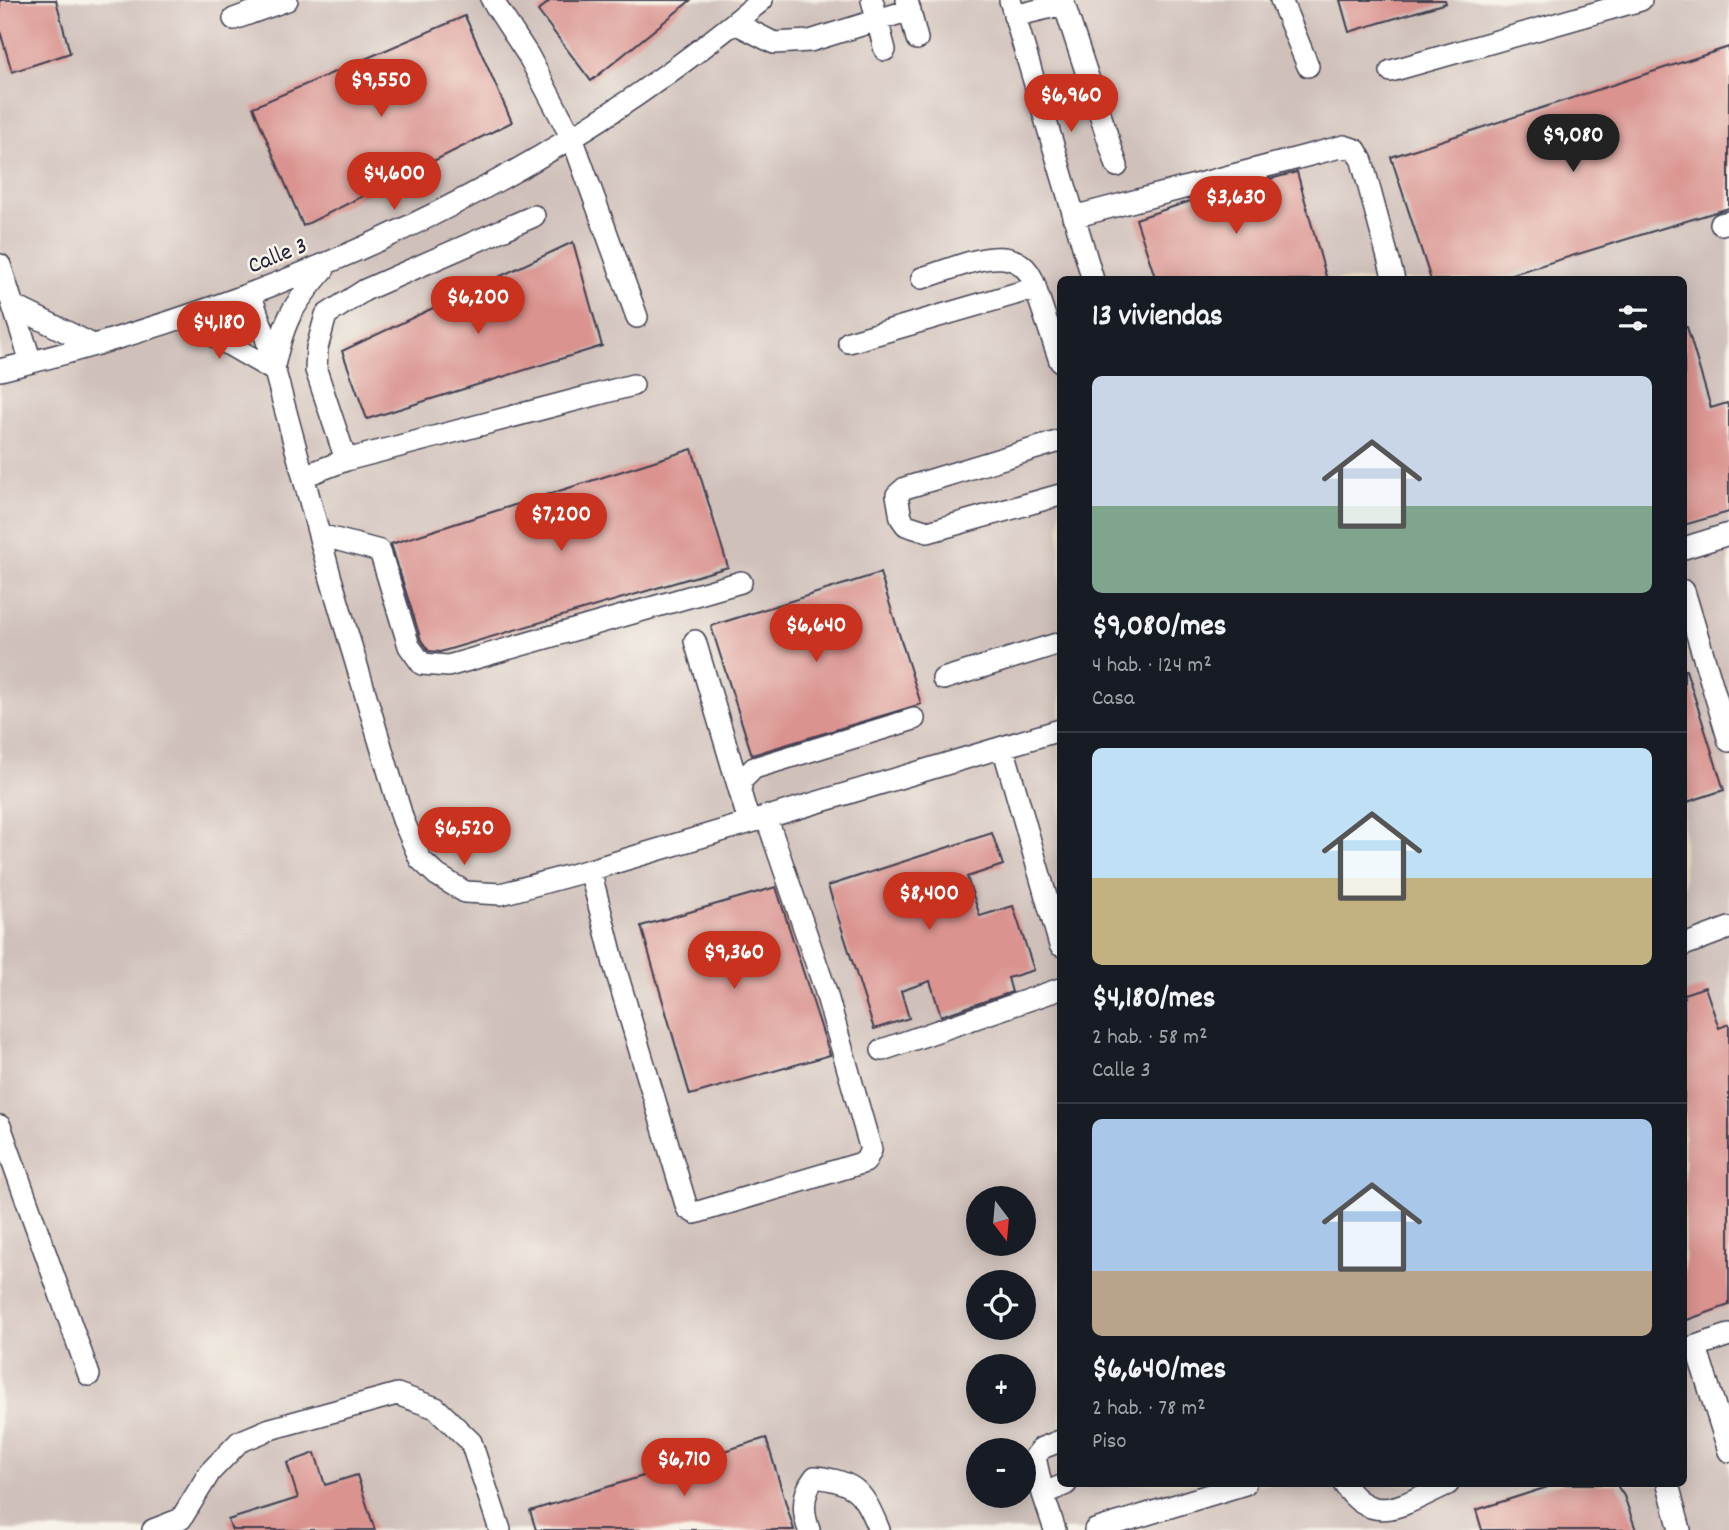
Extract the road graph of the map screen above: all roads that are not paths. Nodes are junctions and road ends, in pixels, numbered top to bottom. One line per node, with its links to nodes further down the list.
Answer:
1 (287, 0): 10 (street)
2 (492, 0): 17 (street)
3 (762, 0): 12 (street, Calle 3)
4 (872, 0): 11 (street)
5 (1280, 0): 15 (street)
6 (1641, 0): 16 (street)
7 (1064, 2): 9 (street); 18 (street)
8 (908, 5): 11 (street); 13 (street)
9 (1012, 8): 20 (street)
10 (234, 19)
11 (878, 22): 12 (street); 14 (street)
12 (735, 23): 17 (street, Calle 3)
13 (917, 39)
14 (885, 50)
15 (1308, 66)
16 (1391, 71)
17 (573, 139): 22 (street, Calle 3); 29 (street)
18 (1117, 166)
19 (534, 216): 39 (street)
20 (1073, 217): 23 (street); 24 (street)
21 (0, 265): 28 (street)
22 (328, 265): 27 (street, Calle 3); 36 (street)
23 (1092, 276)
24 (1393, 276)
25 (922, 278): 26 (street)
26 (1037, 293): 31 (street); 33 (street)
27 (251, 296): 30 (street, Calle 3); 36 (street)
28 (16, 307): 32 (street); 34 (street)
29 (637, 317)
30 (183, 318): 32 (street, Calle 3); 36 (street)
31 (849, 342)
32 (93, 345): 34 (street, Calle 3)
33 (1057, 352)
34 (31, 362): 35 (street, Calle 3)
35 (2, 363)
36 (273, 370): 40 (street)
37 (633, 385): 39 (street)
38 (1057, 442): 41 (street)
39 (346, 460): 40 (street)
40 (304, 476): 43 (street)
41 (1057, 496)
42 (1729, 534): 44 (street)
43 (320, 535): 45 (street); 56 (street)
44 (1687, 547)
45 (741, 582)
46 (1687, 601): 52 (street)
47 (695, 641): 54 (street)
48 (1057, 644): 49 (street)
49 (943, 678)
50 (914, 719): 54 (street)
51 (1057, 731): 53 (street)
52 (1729, 741)
53 (1003, 747): 55 (street); 58 (street)
54 (740, 791): 55 (street)
55 (757, 819): 56 (street); 56 (street)
56 (590, 870)
57 (1729, 928): 59 (street)
58 (1057, 935)
59 (1687, 944)
60 (1057, 990): 61 (street)
61 (882, 1050)
62 (0, 1126): 65 (street)
63 (1729, 1335): 64 (street)
64 (1690, 1349): 67 (street)
65 (89, 1375)
66 (1057, 1442): 73 (street)
67 (1729, 1451)
68 (1059, 1487): 73 (street)
69 (1236, 1487): 74 (street)
70 (1346, 1487): 71 (street)
71 (1441, 1487)
72 (1669, 1487): 80 (street)
73 (1043, 1494): 79 (street)
74 (1103, 1529)
75 (153, 1530): 76 (street)
76 (500, 1530)
77 (809, 1530): 78 (street)
78 (878, 1530)
79 (1055, 1530)
80 (1680, 1530)

